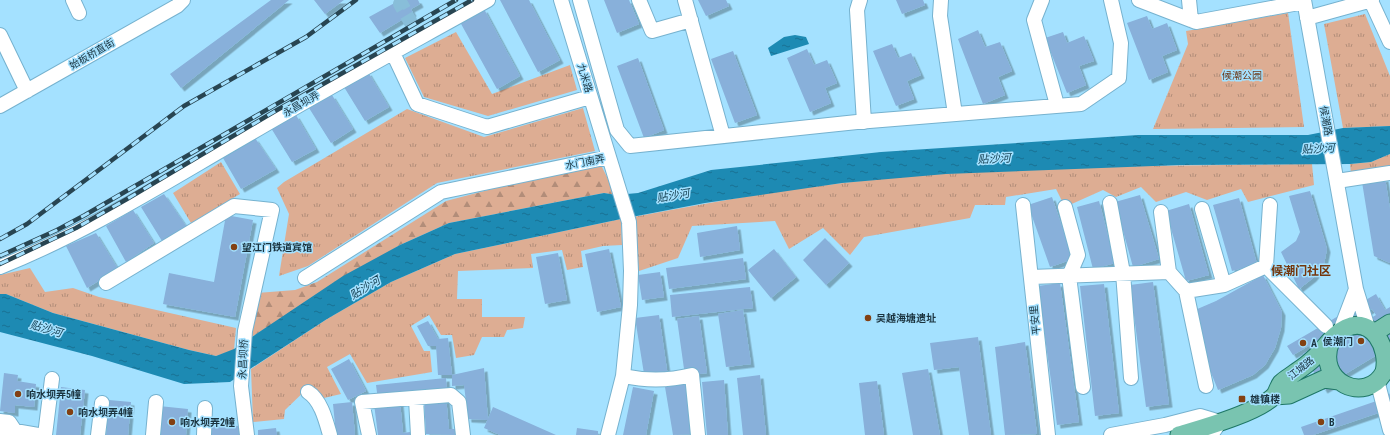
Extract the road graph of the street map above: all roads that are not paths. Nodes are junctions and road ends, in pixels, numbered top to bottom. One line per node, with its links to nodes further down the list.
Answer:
1 (73, 0): 17 (street)
2 (183, 0): 24 (street, 始板桥直街)
3 (488, 0): 23 (street, 永昌坝弄)
4 (561, 0): 25 (street, 九米路)
5 (580, 0): 30 (street)
6 (639, 0): 19 (street)
7 (685, 0): 19 (street)
8 (860, 0): 29 (street)
9 (941, 0): 28 (street)
10 (1042, 0): 27 (street)
11 (1111, 0): 27 (street)
12 (1139, 0): 16 (street)
13 (1189, 0): 20 (street)
14 (1371, 0): 18 (street); 22 (street)
15 (1304, 1): 18 (street, 候潮路); 20 (street)
16 (1153, 3): 20 (street)
17 (79, 13)
18 (1307, 18): 33 (street, 候潮路)
19 (691, 20): 30 (street)
20 (1191, 20)
21 (0, 35): 24 (street)
22 (1390, 42)
23 (393, 53): 25 (street); 41 (street, 永昌坝弄)
24 (27, 91): 26 (street, 始板桥直街)
25 (590, 97): 31 (street, 九米路)
26 (0, 106)
27 (1057, 106): 28 (street)
28 (955, 114): 29 (street)
29 (864, 122): 30 (street)
30 (724, 136)
31 (608, 157): 45 (street, 水门南弄); 53 (street, 水门南弄)
32 (1390, 173): 33 (street)
33 (1336, 175): 49 (street, 候潮路)
34 (1110, 203): 43 (street)
35 (1023, 205): 46 (street, 平安里)
36 (1270, 205): 40 (street)
37 (1065, 207): 44 (street)
38 (1202, 209): 48 (street)
39 (1161, 212): 42 (street)
40 (1266, 266): 48 (street); 52 (street)
41 (0, 267)
42 (1169, 272): 43 (street); 50 (street)
43 (1123, 274): 44 (street); 54 (street)
44 (1069, 276): 46 (street); 59 (street)
45 (305, 278)
46 (1031, 278): 83 (street, 平安里)
47 (106, 283): 76 (street, 永昌坝桥)
48 (1224, 284): 50 (street)
49 (1356, 289): 51 (street, 候潮路); 52 (street)
50 (1186, 291): 58 (street)
51 (1378, 328): 52 (main road); 56 (main road)
52 (1333, 333): 57 (main road, 江城路); 61 (main road, 江城路)
53 (623, 376): 81 (street, 水门南弄); 82 (street)
54 (1131, 378)
55 (52, 380): 72 (street)
56 (1377, 380): 57 (main road, 江城路); 68 (street)
57 (1339, 381): 61 (main road, 江城路)
58 (1206, 386)
59 (1083, 387)
60 (308, 392): 77 (street)
61 (1274, 396): 67 (main road, 江城路)
62 (416, 399): 78 (street); 79 (street); 80 (street)
63 (156, 402): 74 (street)
64 (102, 403): 73 (street)
65 (206, 408): 75 (street)
66 (0, 421): 69 (street)
67 (1215, 429): 84 (street); 85 (main road, 江城路)
68 (1390, 430)
69 (15, 431): 70 (street); 71 (street)
70 (0, 433)
71 (38, 435)
72 (45, 435)
73 (98, 435)
74 (154, 435)
75 (204, 435)
76 (247, 435)
77 (330, 435)
78 (369, 435)
79 (418, 435)
80 (463, 435)
81 (608, 435)
82 (698, 435)
83 (1048, 435)
84 (1111, 435)
85 (1179, 435)

